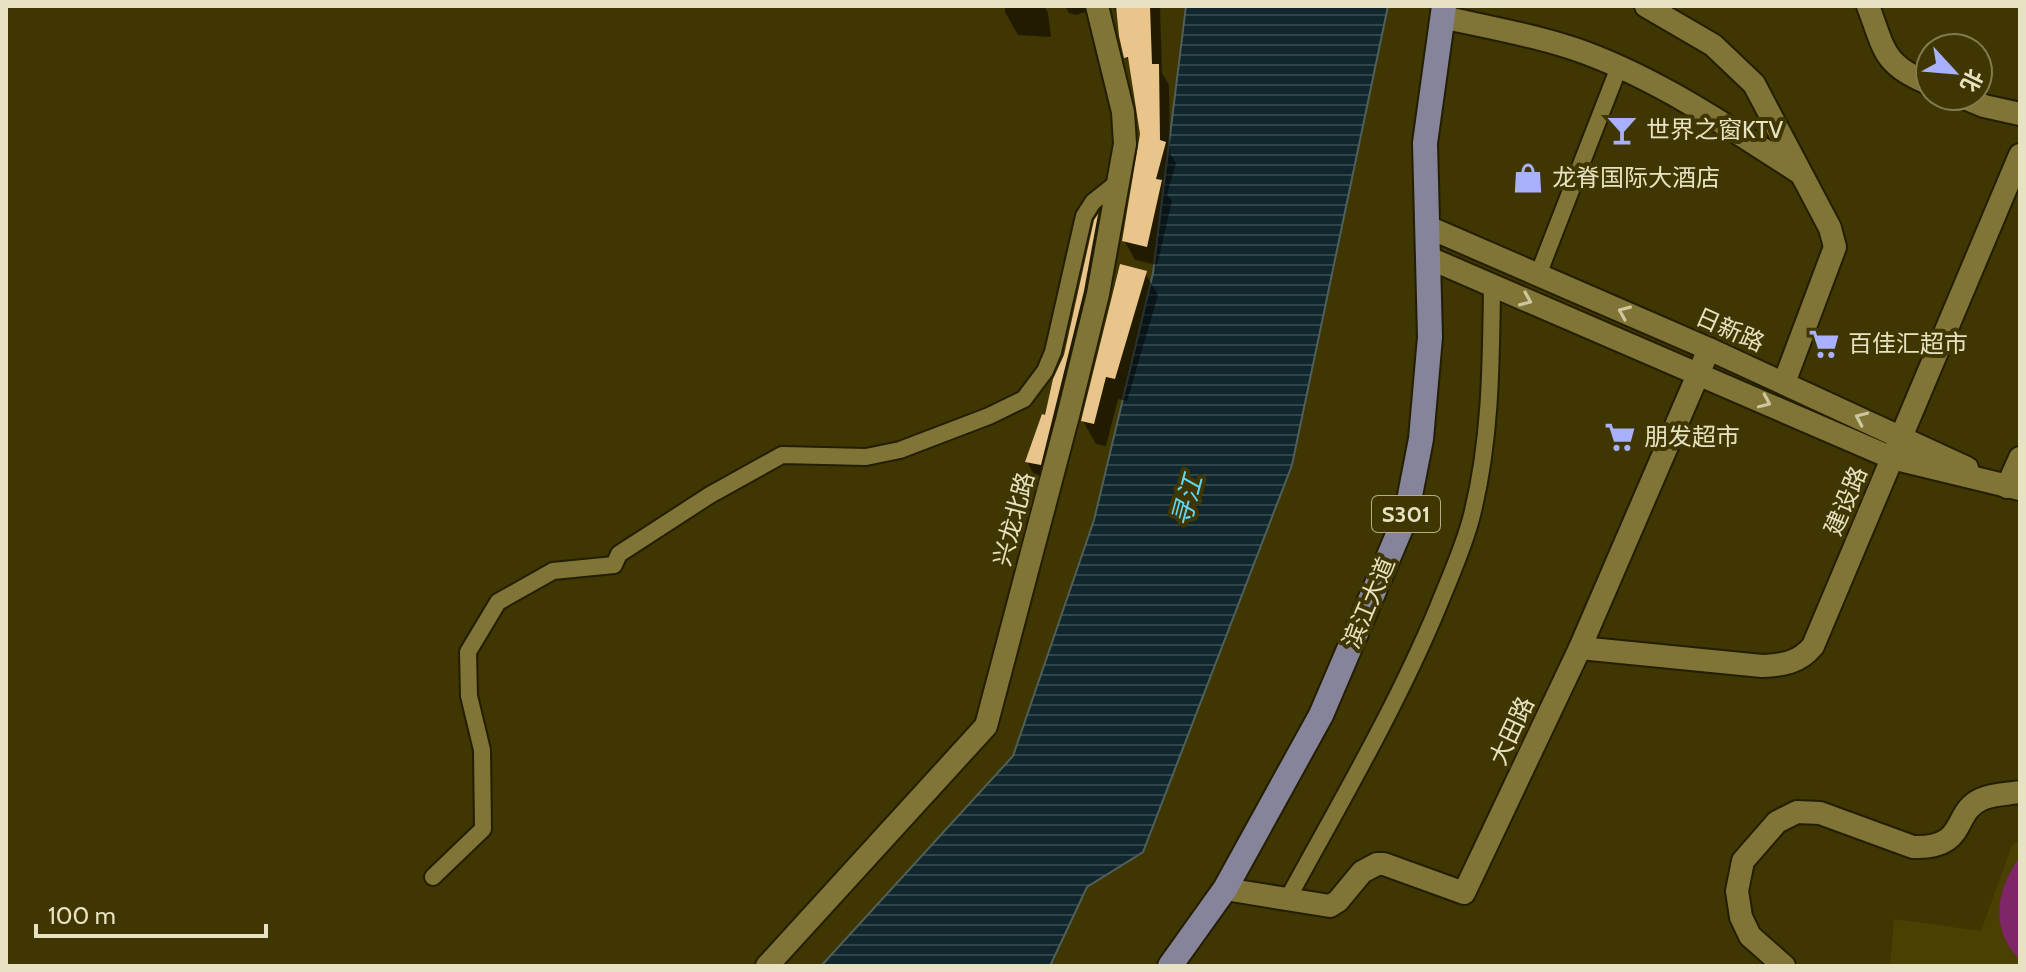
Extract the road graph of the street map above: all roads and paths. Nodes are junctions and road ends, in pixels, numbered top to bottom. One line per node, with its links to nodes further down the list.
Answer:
1 (1097, 6): 11 (street, 兴龙北路)
2 (1646, 6): 10 (street)
3 (1868, 6): 6 (street)
4 (1444, 11): 5 (street); 12 (main road, 滨江大道 / S301)
5 (1619, 67): 10 (street); 14 (street)
6 (1914, 78)
7 (1994, 108): 8 (street)
8 (2020, 114)
9 (2020, 155): 19 (street, 建设路)
10 (1801, 173): 18 (street)
11 (1118, 182): 25 (street); 28 (street, 兴龙北路)
12 (1428, 227): 13 (main road, 滨江大道 / S301); 14 (street, 日新路)
13 (1429, 258): 15 (street); 26 (main road, 滨江大道 / S301)
14 (1538, 275): 16 (street, 日新路, one-way to 14)
15 (1492, 285): 17 (street, one-way to 17); 27 (street)
16 (1709, 349): 17 (street, 大田路); 18 (street, 日新路)
17 (1699, 373): 20 (street, one-way to 20); 23 (street, 大田路)
18 (1784, 383): 19 (street, 日新路, one-way to 18)
19 (1901, 435): 20 (street, 建设路); 22 (street, 日新路)
20 (1892, 458): 22 (street); 23 (street, 建设路)
21 (2020, 458): 22 (street)
22 (2014, 488)
23 (1580, 648): 27 (street, 大田路)
24 (2020, 792): 30 (street)
25 (433, 877)
26 (1225, 889): 27 (street, 大田路); 29 (main road, 滨江大道 / S301)
27 (1287, 900)
28 (767, 966)
29 (1170, 966)
30 (1784, 966)

